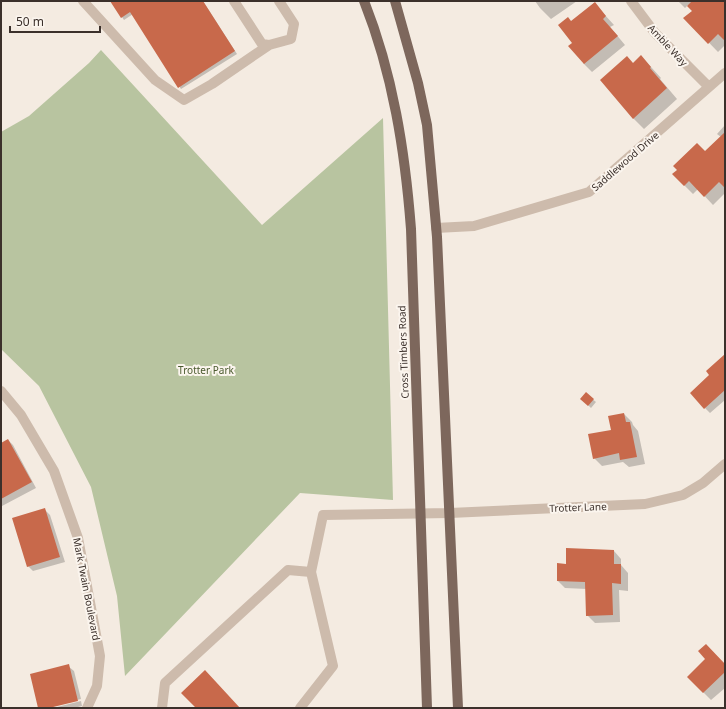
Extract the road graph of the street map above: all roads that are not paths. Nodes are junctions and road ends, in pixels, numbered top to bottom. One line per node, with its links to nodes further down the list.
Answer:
1 (83, 1): 7 (street)
2 (234, 1): 7 (street)
3 (279, 1): 7 (street)
4 (364, 1): 13 (main road, Cross Timbers Road)
5 (395, 1): 10 (main road)
6 (631, 1): 9 (street, Amble Way)
7 (269, 45)
8 (725, 73): 9 (street, Saddlewood Drive)
9 (709, 87): 10 (street, Saddlewood Drive)
10 (436, 228): 14 (main road)
11 (1, 391): 16 (street, Mark Twain Boulevard)
12 (725, 464): 14 (street, Trotter Lane)
13 (420, 513): 14 (street, Trotter Lane); 15 (street, Trotter Lane); 19 (main road, Cross Timbers Road)
14 (450, 513): 20 (main road)
15 (312, 572): 17 (street); 18 (street)
16 (87, 708)
17 (162, 708)
18 (300, 708)
19 (427, 708)
20 (458, 708)

